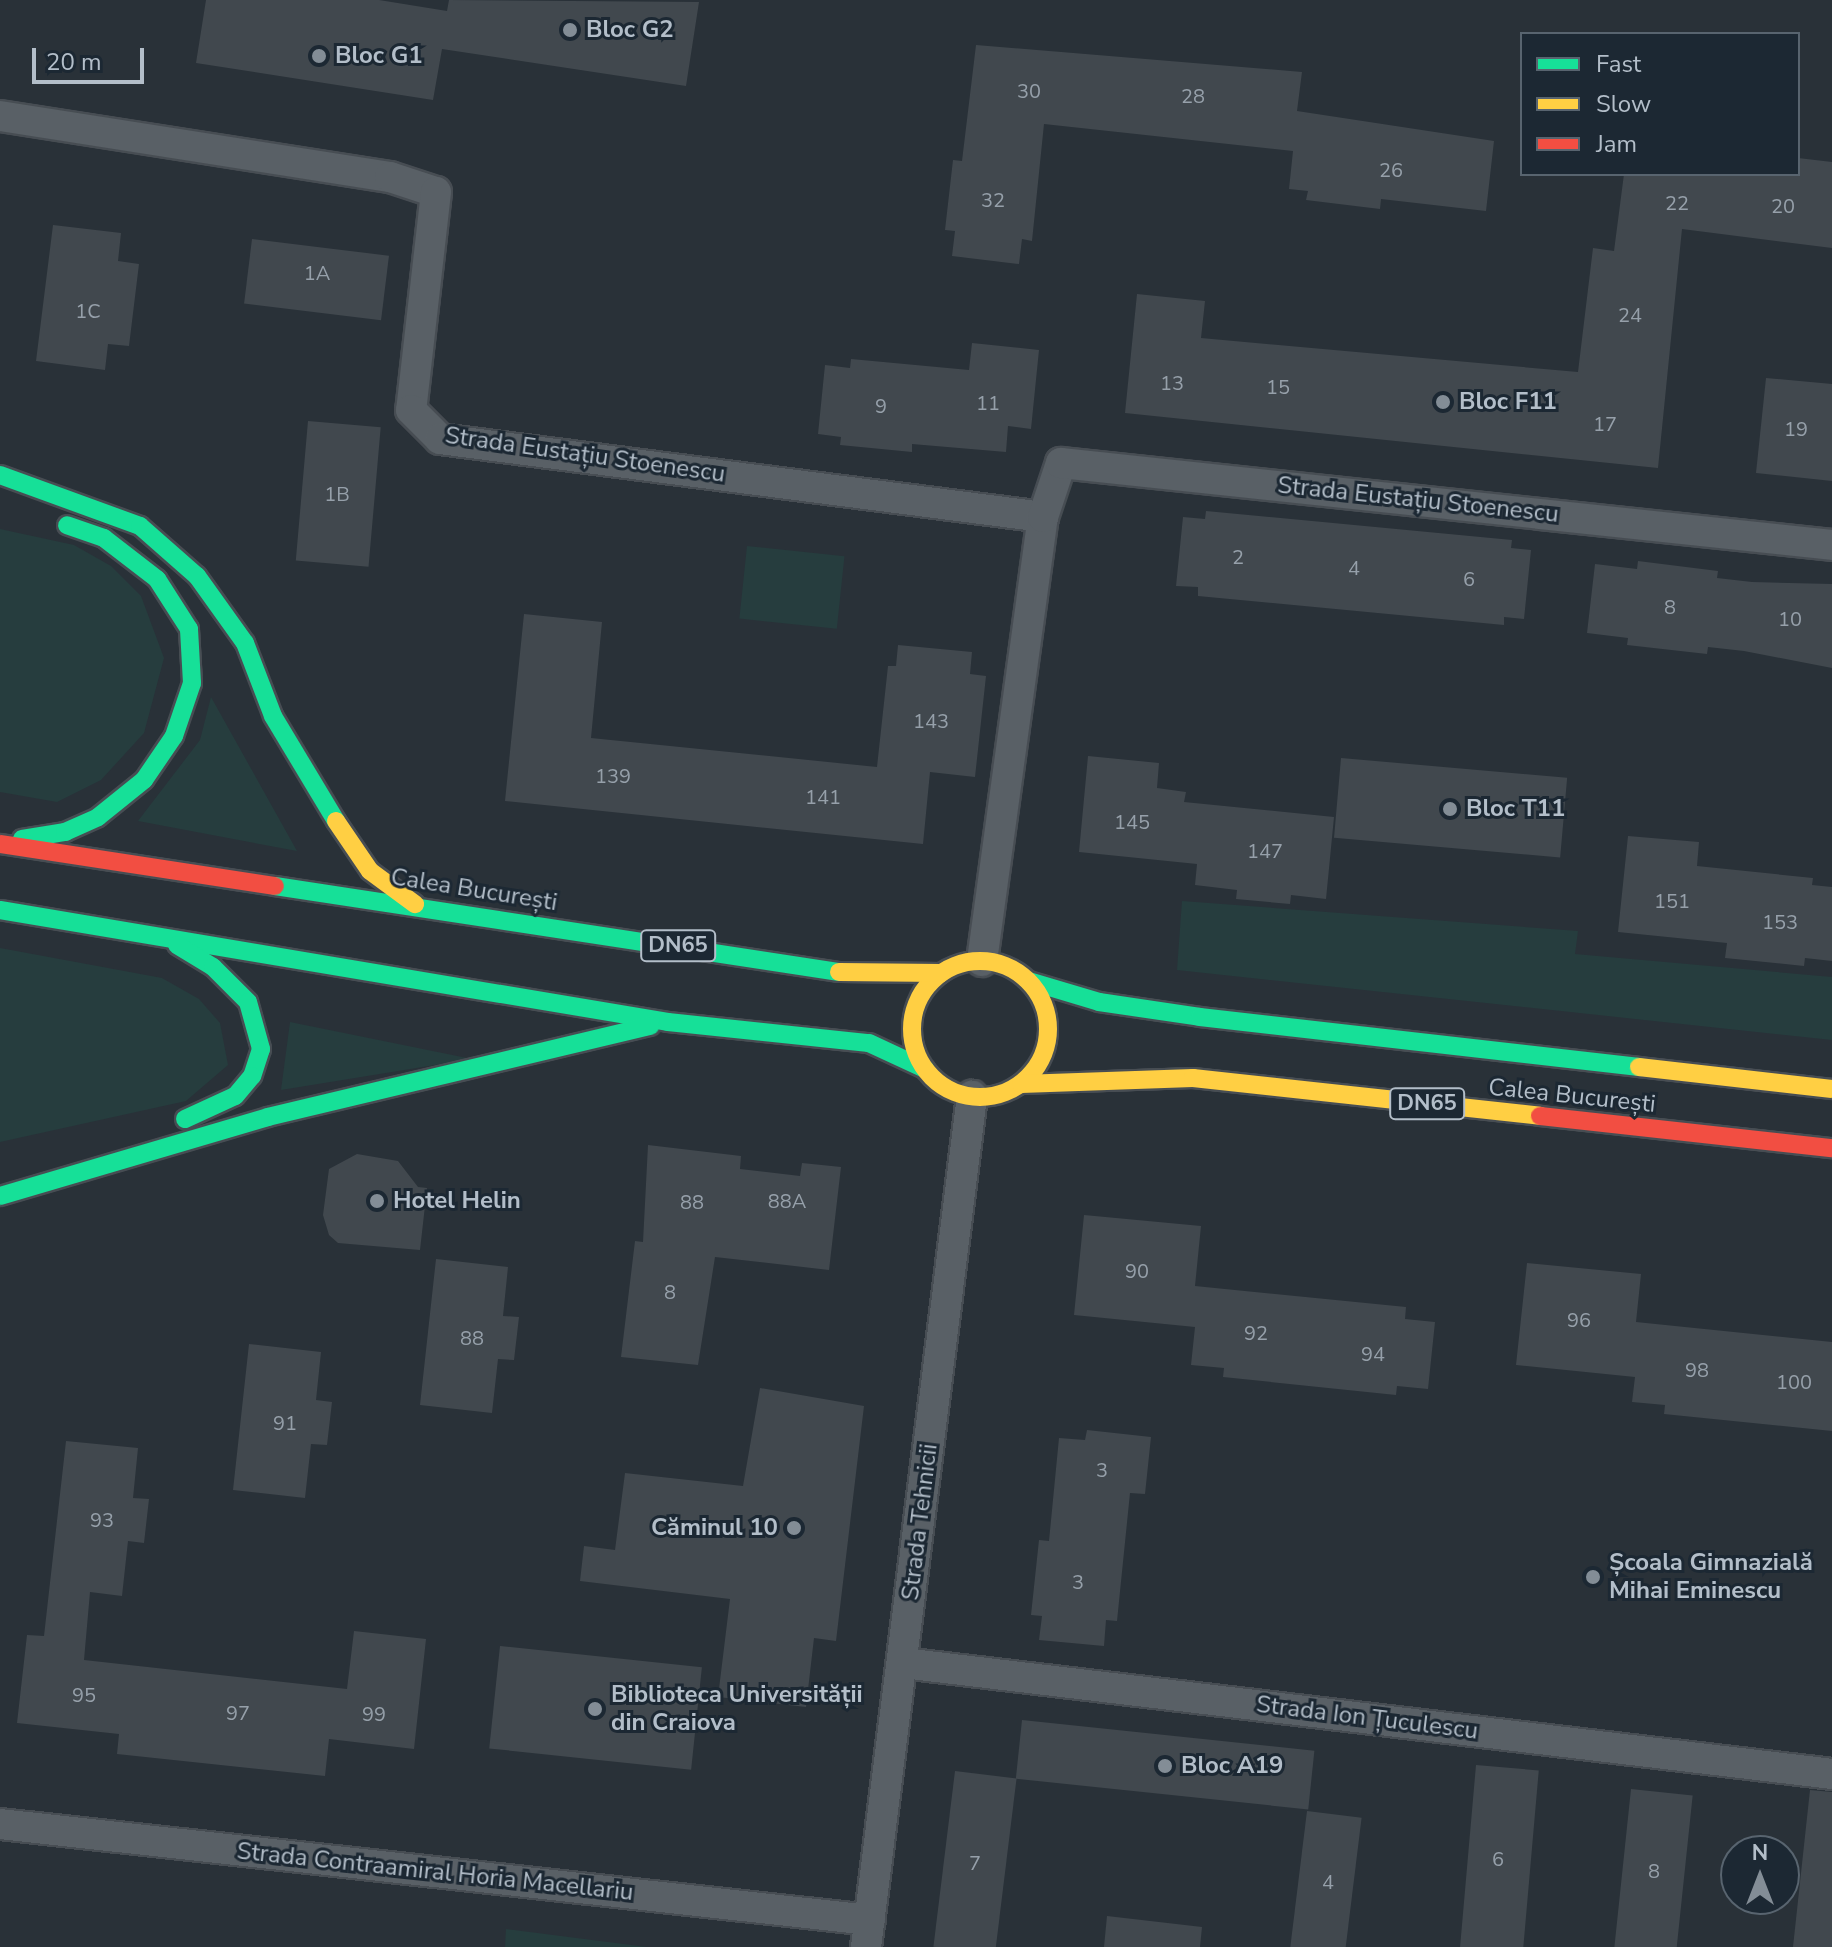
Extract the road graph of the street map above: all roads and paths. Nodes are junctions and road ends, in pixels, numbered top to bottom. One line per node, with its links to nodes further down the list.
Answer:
1 (0, 116): 4 (street, Strada Eustațiu Stoenescu)
2 (0, 475): 7 (main road)
3 (44, 517): 6 (main road)
4 (1043, 517): 5 (street, Strada Eustațiu Stoenescu); 10 (street, Strada Eustațiu Stoenescu)
5 (1832, 545)
6 (0, 843): 7 (main road, Calea București / DN65)
7 (417, 905): 11 (main road, Calea București / DN65)
8 (0, 910): 9 (main road)
9 (169, 939): 13 (main road); 18 (main road)
10 (982, 961): 11 (main road); 12 (main road)
11 (941, 973): 14 (main road)
12 (1029, 981): 15 (main road); 16 (main road, Calea București)
13 (668, 1022): 14 (main road); 20 (main road)
14 (925, 1069): 17 (main road)
15 (1021, 1084): 17 (main road); 19 (main road, Calea București / DN65)
16 (1832, 1089)
17 (972, 1096): 21 (street, Strada Tehnicii)
18 (166, 1124)
19 (1832, 1148)
20 (0, 1196)
21 (903, 1663): 22 (street, Strada Ion Țuculescu); 24 (street, Strada Tehnicii)
22 (1832, 1774)
23 (0, 1824): 24 (street, Strada Contraamiral Horia Macellariu)
24 (868, 1934)

